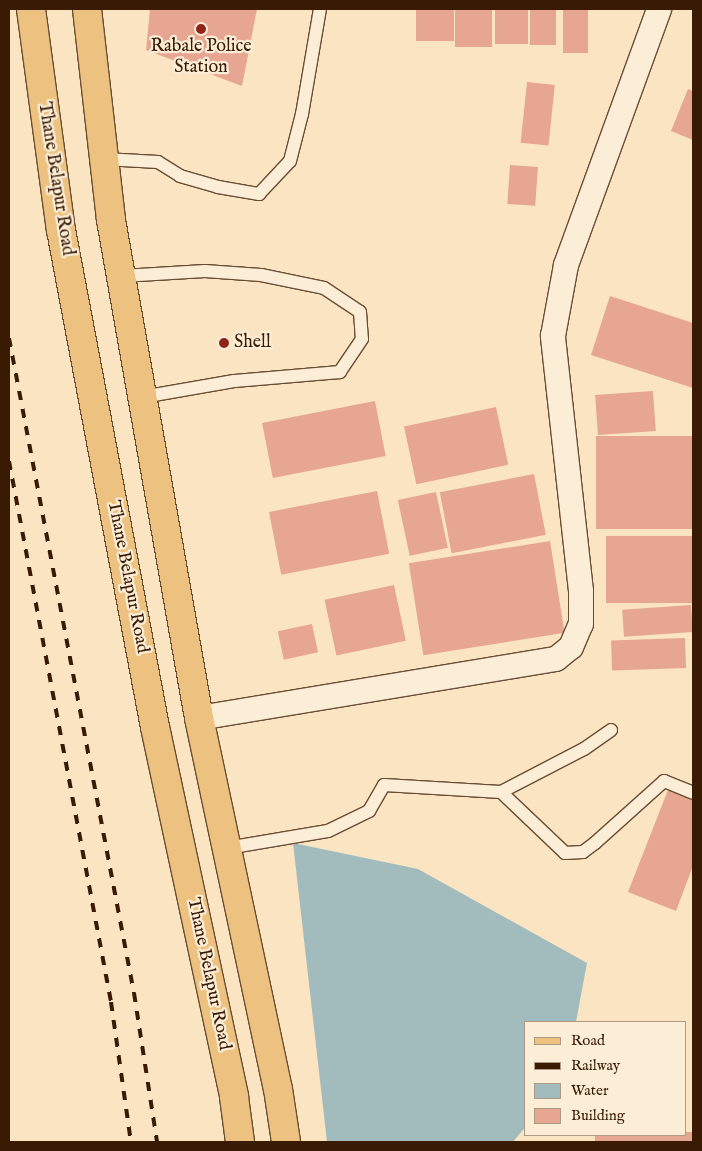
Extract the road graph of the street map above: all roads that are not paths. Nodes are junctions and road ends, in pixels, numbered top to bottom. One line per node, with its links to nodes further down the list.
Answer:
1 (31, 9): 13 (main road, Thane Belapur Road)
2 (87, 9): 5 (main road)
3 (320, 9): 5 (lane)
4 (659, 9): 8 (street)
5 (104, 159): 6 (main road)
6 (122, 276): 7 (main road); 7 (lane)
7 (142, 397): 8 (main road)
8 (199, 718): 12 (main road)
9 (611, 730): 10 (lane)
10 (502, 792): 11 (lane); 12 (lane)
11 (693, 793)
12 (227, 848): 14 (main road)
13 (240, 1142)
14 (286, 1142)

